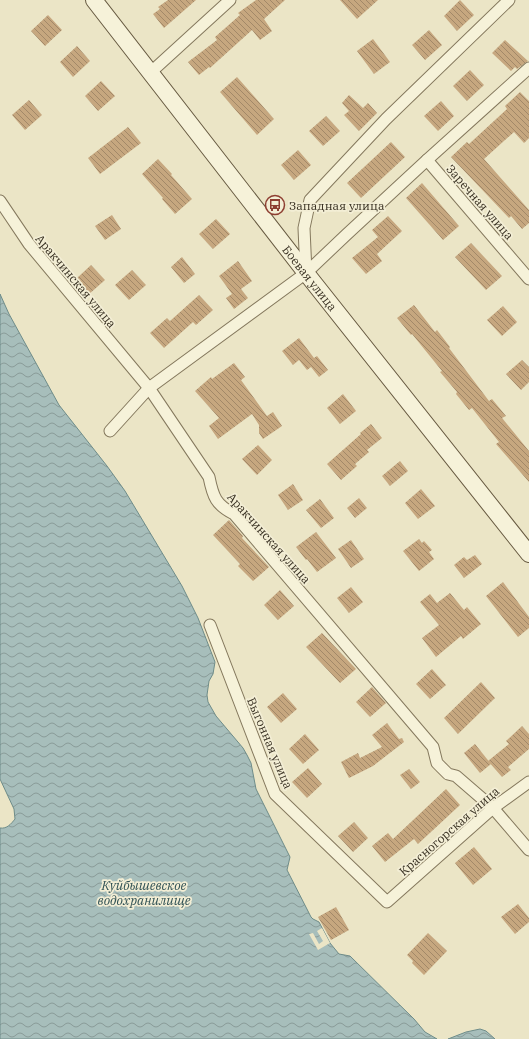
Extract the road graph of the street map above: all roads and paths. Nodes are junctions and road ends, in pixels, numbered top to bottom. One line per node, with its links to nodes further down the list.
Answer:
1 (94, 0): 5 (main road, Боевая улица)
2 (230, 0): 5 (street)
3 (509, 0): 8 (street)
4 (529, 68): 6 (street)
5 (150, 73): 8 (main road, Боевая улица)
6 (427, 160): 8 (street); 9 (street, Заречная улица)
7 (0, 201): 10 (street, Аракчинская улица)
8 (306, 273): 10 (street); 12 (main road, Боевая улица)
9 (529, 279)
10 (149, 388): 11 (street); 15 (street, Аракчинская улица)
11 (110, 431)
12 (529, 554)
13 (210, 625): 17 (street, Выгонная улица)
14 (529, 782): 15 (street, Красногорская улица)
15 (493, 808): 16 (street, Аракчинская улица); 17 (street, Красногорская улица)
16 (529, 850)
17 (387, 902)

